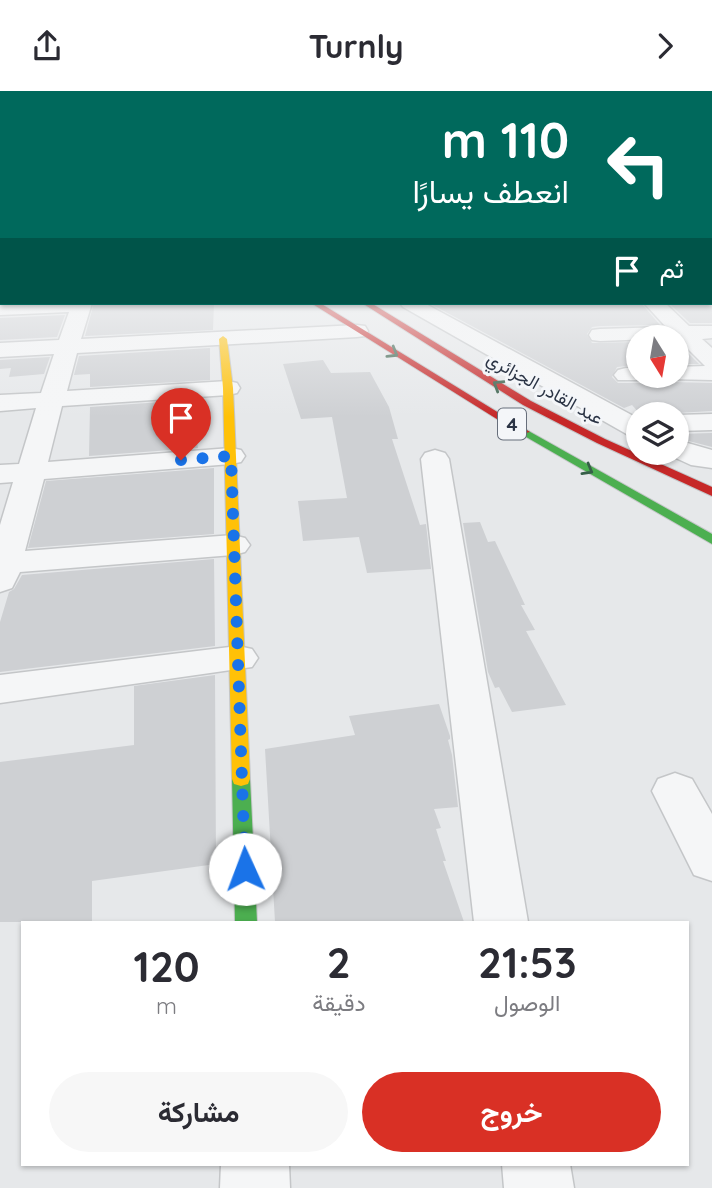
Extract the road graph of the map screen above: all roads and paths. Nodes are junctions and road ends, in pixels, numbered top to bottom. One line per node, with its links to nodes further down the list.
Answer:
1 (78, 314): 12 (street)
2 (332, 314): 5 (main road, 4)
3 (384, 314): 27 (main road, عبد القادر الجزائري / 4, one-way to 3)
4 (430, 314): 20 (street)
5 (357, 331): 10 (street); 28 (main road, 4, one-way to 28)
6 (712, 332): 7 (street)
7 (690, 333)
8 (626, 334): 9 (street)
9 (600, 335)
10 (223, 338): 12 (street); 17 (main road)
11 (690, 339): 14 (street)
12 (67, 346): 13 (street); 18 (street)
13 (0, 350)
14 (712, 361)
15 (712, 373): 16 (street)
16 (690, 374)
17 (228, 388): 18 (street); 23 (main road)
18 (50, 400): 19 (street); 25 (street)
19 (0, 403)
20 (626, 421)
21 (712, 422): 22 (street)
22 (689, 423)
23 (231, 456): 25 (street); 29 (main road)
24 (435, 459): 36 (street)
25 (33, 471): 26 (street); 30 (street)
26 (0, 474)
27 (712, 492)
28 (712, 540)
29 (233, 545): 30 (street); 31 (main road)
30 (2, 569)
31 (237, 658): 32 (street); 35 (main road)
32 (0, 689)
33 (675, 792): 34 (street)
34 (712, 860)
35 (246, 921)
36 (501, 921)
37 (255, 1166): 39 (street)
38 (536, 1166): 40 (street)
39 (255, 1188)
40 (539, 1188)

